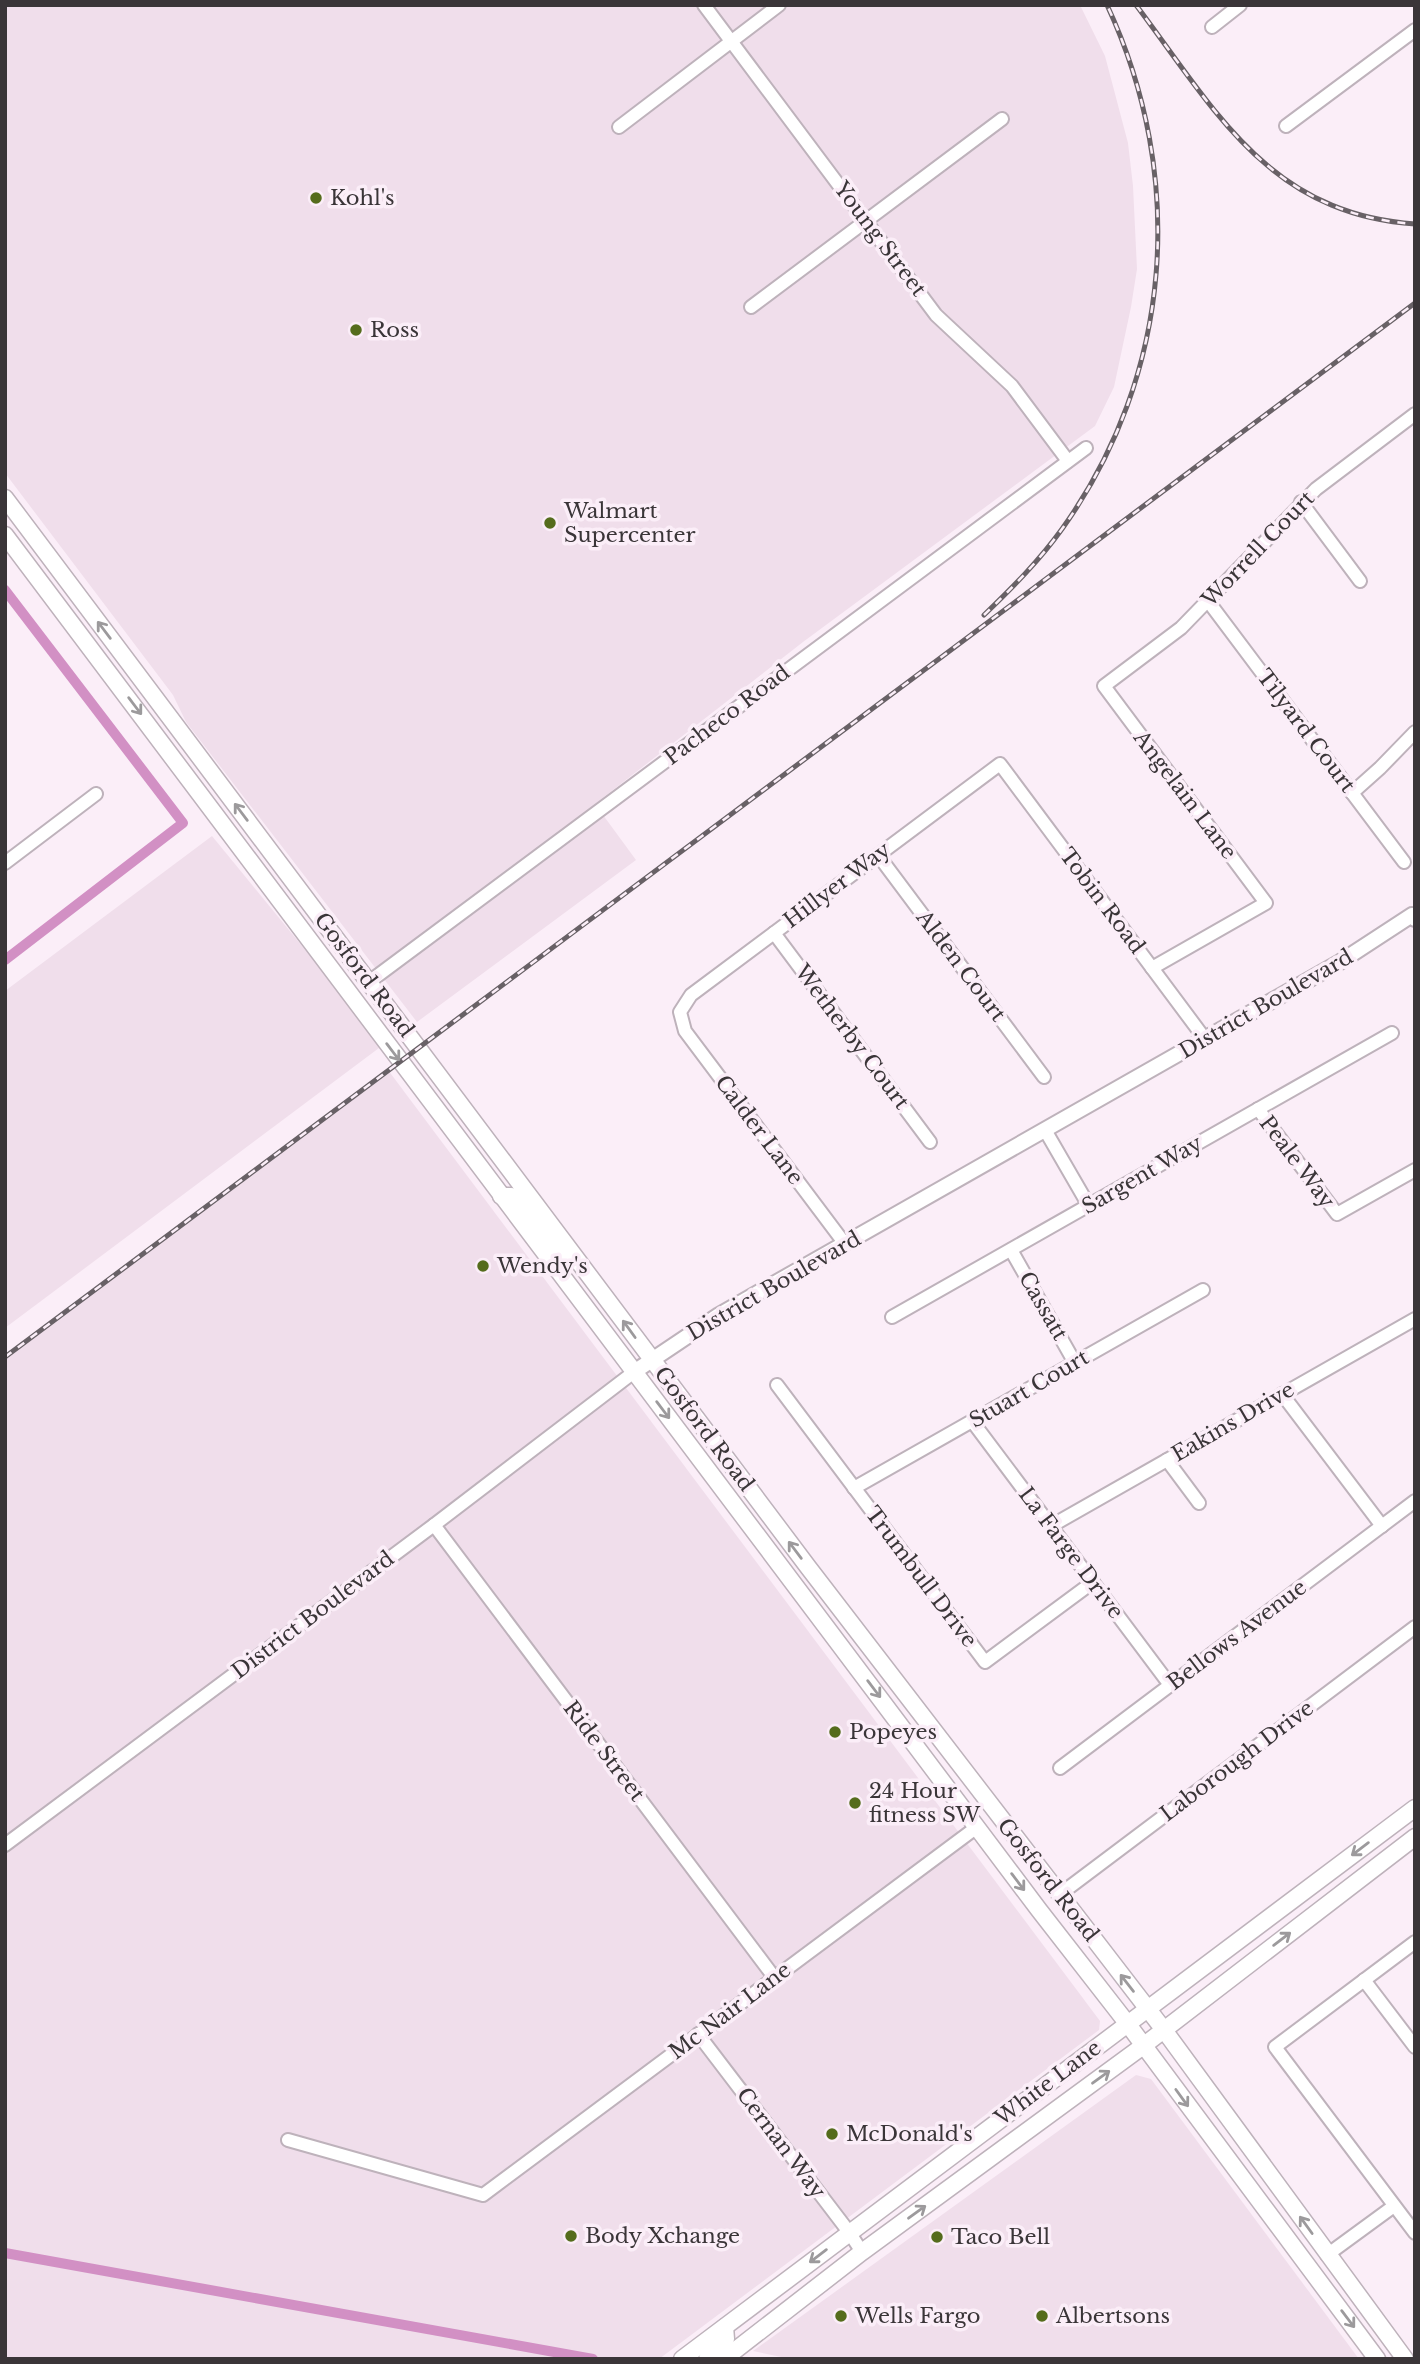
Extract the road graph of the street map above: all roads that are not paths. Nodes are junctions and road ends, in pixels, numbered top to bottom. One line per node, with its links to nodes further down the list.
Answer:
1 (704, 5): 6 (street, Young Street)
2 (779, 5): 6 (street)
3 (1240, 5): 4 (street)
4 (1212, 27)
5 (1415, 30): 8 (street)
6 (732, 41): 9 (street); 10 (street, Young Street)
7 (1002, 119): 10 (street)
8 (1286, 126)
9 (619, 127)
10 (867, 220): 11 (street); 14 (street, Young Street)
11 (751, 307)
12 (1412, 421): 16 (street, Worrell Court)
13 (1086, 448): 14 (street, Pacheco Road)
14 (1068, 461): 32 (street, Pacheco Road)
15 (5, 498): 32 (main road, Gosford Road, one-way to 15)
16 (1301, 502): 18 (street); 19 (street, Worrell Court)
17 (5, 535): 29 (main road, Gosford Road, one-way to 29)
18 (1360, 581)
19 (1208, 601): 20 (street, Worrell Court); 23 (street, Tilyard Court)
20 (1104, 686): 31 (street, Angelain Lane)
21 (1415, 732): 23 (street)
22 (1000, 764): 25 (street, Hillyer Way); 31 (street, Tobin Road)
23 (1352, 793): 26 (street, Tilyard Court)
24 (96, 794): 27 (street)
25 (878, 855): 30 (street, Hillyer Way); 38 (street, Alden Court)
26 (1404, 862)
27 (5, 863)
28 (1414, 916): 36 (street, District Boulevard)
29 (296, 922): 32 (main road); 33 (main road, Gosford Road)
30 (774, 933): 34 (street, Hillyer Way); 42 (street, Wetherby Court)
31 (1152, 968): 36 (street, Tobin Road)
32 (369, 982): 37 (main road, Gosford Road)
33 (348, 992): 37 (main road); 40 (main road, Gosford Road, one-way to 40)
34 (680, 1012): 47 (street, Calder Lane)
35 (1392, 1033): 39 (street, Sargent Way)
36 (1205, 1039): 41 (street, District Boulevard)
37 (414, 1041): 44 (main road, Gosford Road)
38 (1044, 1077)
39 (1258, 1109): 43 (street, Peale Way); 46 (street, Sargent Way)
40 (443, 1118): 44 (main road); 45 (main road, Gosford Road)
41 (1045, 1130): 46 (street); 47 (street, District Boulevard)
42 (930, 1142)
43 (1415, 1170)
44 (518, 1179): 49 (main road, Gosford Road)
45 (501, 1196): 49 (main road); 55 (main road, Gosford Road)
46 (1088, 1206): 48 (street, Sargent Way)
47 (845, 1244): 53 (street, District Boulevard)
48 (1011, 1250): 51 (street, Sargent Way); 54 (street, Cassatt)
49 (582, 1265): 53 (main road, Gosford Road, one-way to 49)
50 (1203, 1290): 54 (street, Stuart Court)
51 (892, 1317)
52 (1415, 1319): 57 (street, Eakins Drive)
53 (651, 1359): 55 (street, District Boulevard); 69 (main road, Gosford Road, one-way to 53)
54 (1075, 1363): 58 (street, Stuart Court)
55 (634, 1371): 63 (street, District Boulevard); 66 (main road, Gosford Road, one-way to 66)
56 (777, 1385): 60 (street, Trumbull Drive)
57 (1282, 1394): 59 (street, Eakins Drive); 65 (street)
58 (972, 1421): 60 (street, Stuart Court); 64 (street, La Farge Drive)
59 (1167, 1460): 62 (street); 64 (street, Eakins Drive)
60 (854, 1488): 67 (street, Trumbull Drive)
61 (1415, 1502): 65 (street, Bellows Avenue)
62 (1199, 1503)
63 (434, 1525): 75 (street, District Boulevard); 78 (street, Ride Street)
64 (1051, 1526): 67 (street, La Farge Drive)
65 (1381, 1527): 70 (street, Bellows Avenue)
66 (790, 1578): 69 (main road); 73 (main road, Gosford Road, one-way to 73)
67 (1093, 1581): 70 (street, La Farge Drive)
68 (1415, 1627): 76 (street, Laborough Drive)
69 (896, 1683): 76 (main road, Gosford Road)
70 (1170, 1685): 71 (street, Bellows Avenue)
71 (1060, 1768)
72 (1415, 1808): 80 (main road, White Lane, one-way to 80)
73 (977, 1827): 76 (main road); 78 (street, Mc Nair Lane); 81 (main road, Gosford Road, one-way to 81)
74 (1415, 1838): 82 (main road, White Lane, one-way to 74)
75 (5, 1846)
76 (1055, 1889): 80 (main road, Gosford Road, one-way to 76)
77 (1415, 1942): 79 (street)
78 (774, 1977): 83 (street, Mc Nair Lane)
79 (1364, 1980): 85 (street); 88 (street)
80 (1147, 2008): 81 (main road, White Lane); 82 (main road, Gosford Road)
81 (1127, 2023): 84 (main road, Gosford Road); 89 (main road, White Lane)
82 (1164, 2030): 84 (main road, White Lane); 92 (main road, Gosford Road, one-way to 82)
83 (698, 2034): 86 (street, Mc Nair Lane); 89 (street, Cernan Way)
84 (1143, 2046): 87 (main road, Gosford Road, one-way to 87); 91 (main road, White Lane, one-way to 84)
85 (1415, 2047)
86 (288, 2140)
87 (1247, 2186): 92 (main road); 93 (main road, Gosford Road)
88 (1394, 2206): 90 (street); 92 (street)
89 (849, 2232): 91 (street, Cernan Way); 94 (main road, White Lane, one-way to 94)
90 (1415, 2233)
91 (862, 2252): 94 (main road, White Lane)
92 (1327, 2255): 98 (main road, Gosford Road)
93 (1312, 2271): 97 (main road, Gosford Road, one-way to 97); 98 (main road)
94 (721, 2349): 95 (main road, White Lane); 96 (main road)
95 (682, 2359)
96 (707, 2359)
97 (1377, 2359)
98 (1404, 2359)

